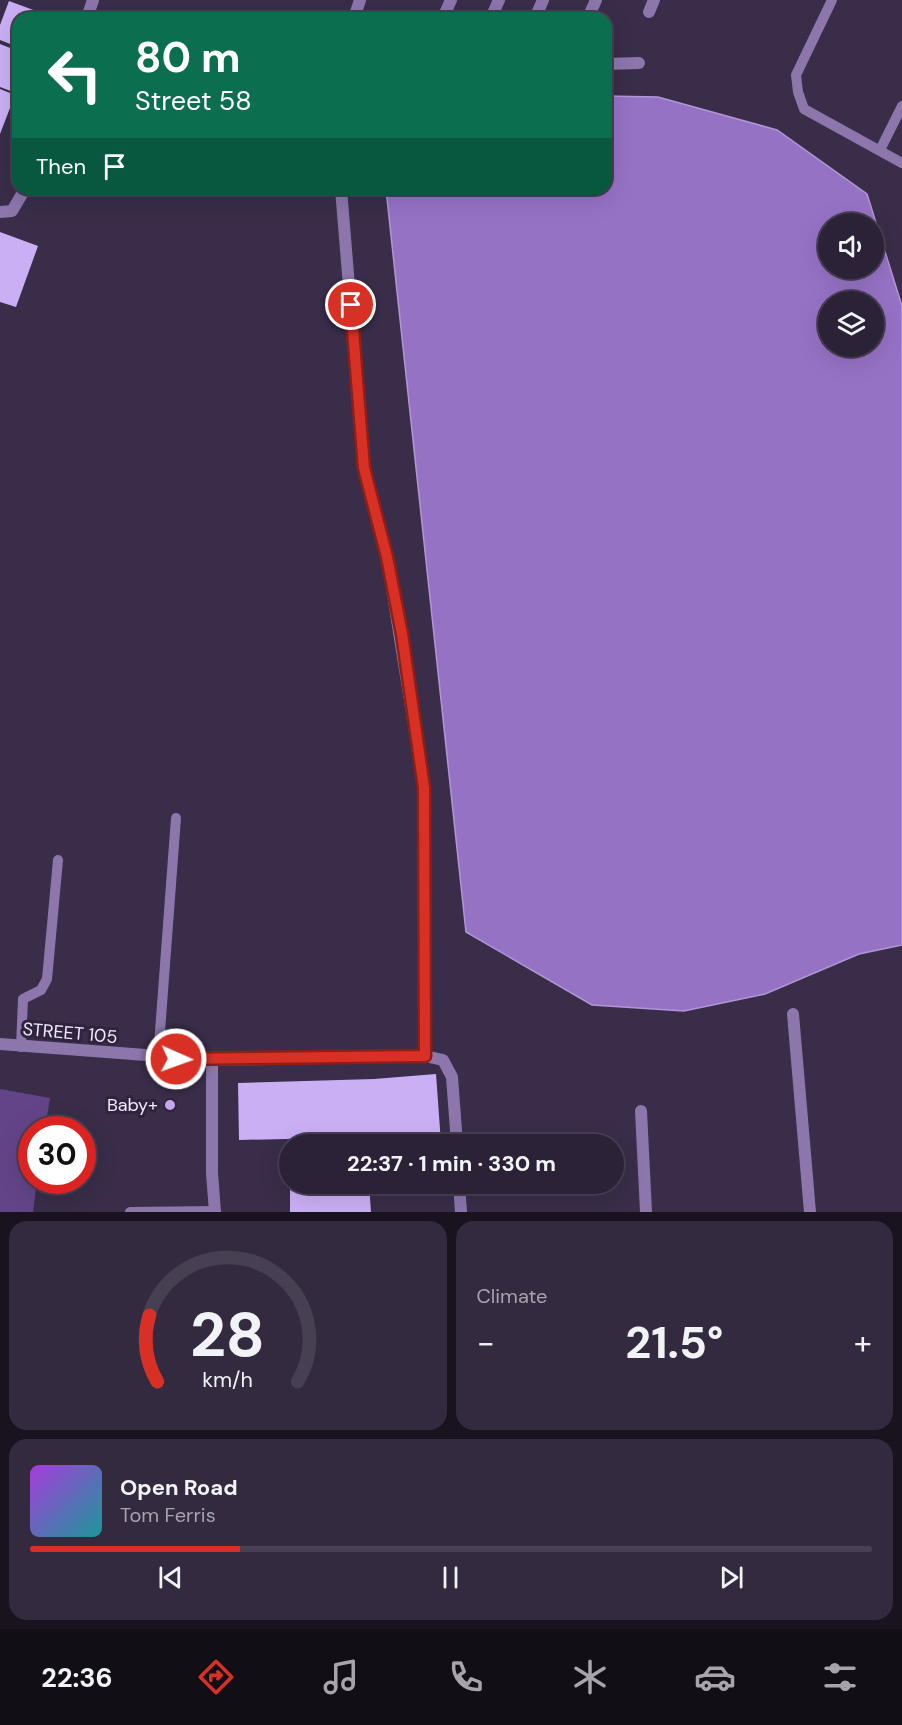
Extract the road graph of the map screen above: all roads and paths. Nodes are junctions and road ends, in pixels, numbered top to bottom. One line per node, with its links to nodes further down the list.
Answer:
1 (654, 0): 3 (street)
2 (832, 0): 7 (lane)
3 (649, 12)
4 (612, 63): 5 (street)
5 (639, 63)
6 (902, 106): 7 (lane)
7 (880, 150): 8 (lane)
8 (902, 163)
9 (21, 195): 11 (street)
10 (341, 195): 17 (street)
11 (0, 212)
12 (176, 818): 18 (lane)
13 (58, 860): 16 (lane)
14 (793, 1014): 28 (street)
15 (0, 1044): 16 (street, STREET 105)
16 (21, 1047): 18 (street, STREET 105)
17 (425, 1056): 19 (street, STREET 105); 21 (street)
18 (158, 1058): 19 (street, STREET 105)
19 (212, 1060): 23 (street)
20 (641, 1111): 27 (street)
21 (456, 1134)
22 (460, 1194): 26 (street)
23 (215, 1211): 25 (lane)
24 (130, 1212): 25 (lane)
25 (178, 1212)
26 (461, 1212)
27 (646, 1212)
28 (810, 1212)

